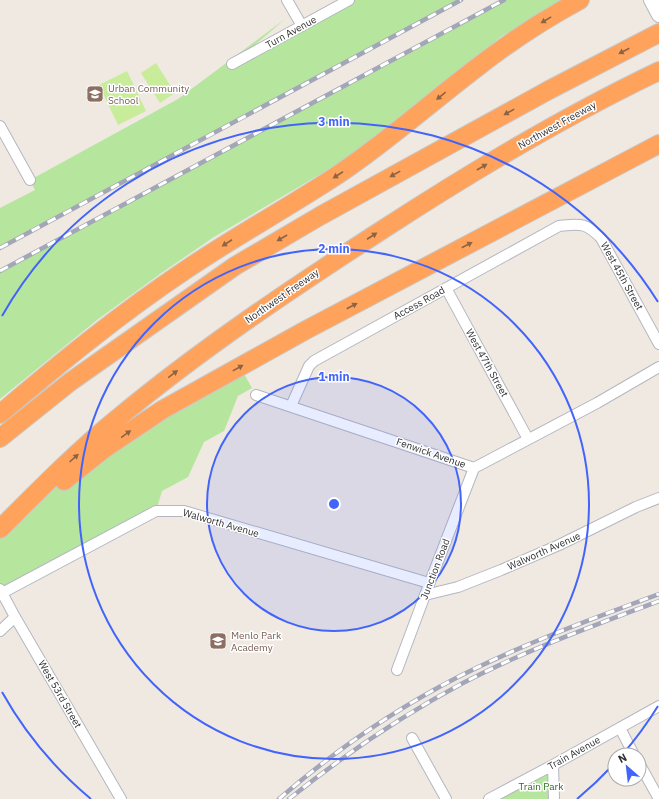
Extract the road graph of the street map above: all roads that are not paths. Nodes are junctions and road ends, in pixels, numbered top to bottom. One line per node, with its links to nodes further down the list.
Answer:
1 (287, 0): 6 (street)
2 (349, 0): 6 (street, Turn Avenue)
3 (580, 0): 19 (highway, one-way to 19)
4 (651, 0): 5 (street)
5 (659, 15)
6 (302, 26): 8 (street, Turn Avenue)
7 (659, 34): 20 (highway, one-way to 20)
8 (232, 64)
9 (659, 71): 24 (highway, Northwest Freeway, one-way to 9)
10 (0, 126): 12 (street)
11 (659, 144): 24 (highway, one-way to 11)
12 (30, 180)
13 (571, 225): 14 (street, Access Road); 15 (street, West 45th Street)
14 (446, 288): 18 (street, Access Road); 21 (street, West 47th Street)
15 (659, 344)
16 (659, 367): 21 (street, Fenwick Avenue)
17 (256, 395): 18 (street, Fenwick Avenue)
18 (291, 406): 22 (street, Fenwick Avenue)
19 (0, 414)
20 (0, 438)
21 (528, 439): 22 (street, Fenwick Avenue)
22 (474, 468): 25 (street, Junction Road)
23 (659, 498): 27 (street, Walworth Avenue)
24 (8, 521)
25 (429, 583): 26 (street, Walworth Avenue); 27 (street, Junction Road)
26 (1, 591): 28 (street, West 53rd Street)
27 (425, 594): 30 (street, Junction Road)
28 (15, 617): 29 (street); 37 (street, West 53rd Street)
29 (0, 631)
30 (397, 670)
31 (659, 706): 32 (street, Train Avenue)
32 (620, 728): 34 (street); 35 (street, Train Avenue)
33 (412, 738): 38 (street)
34 (630, 747)
35 (553, 765): 39 (street, Train Avenue); 40 (street)
36 (647, 778): 41 (street)
37 (121, 799)
38 (446, 799)
39 (489, 799)
40 (554, 799)
41 (658, 799)

